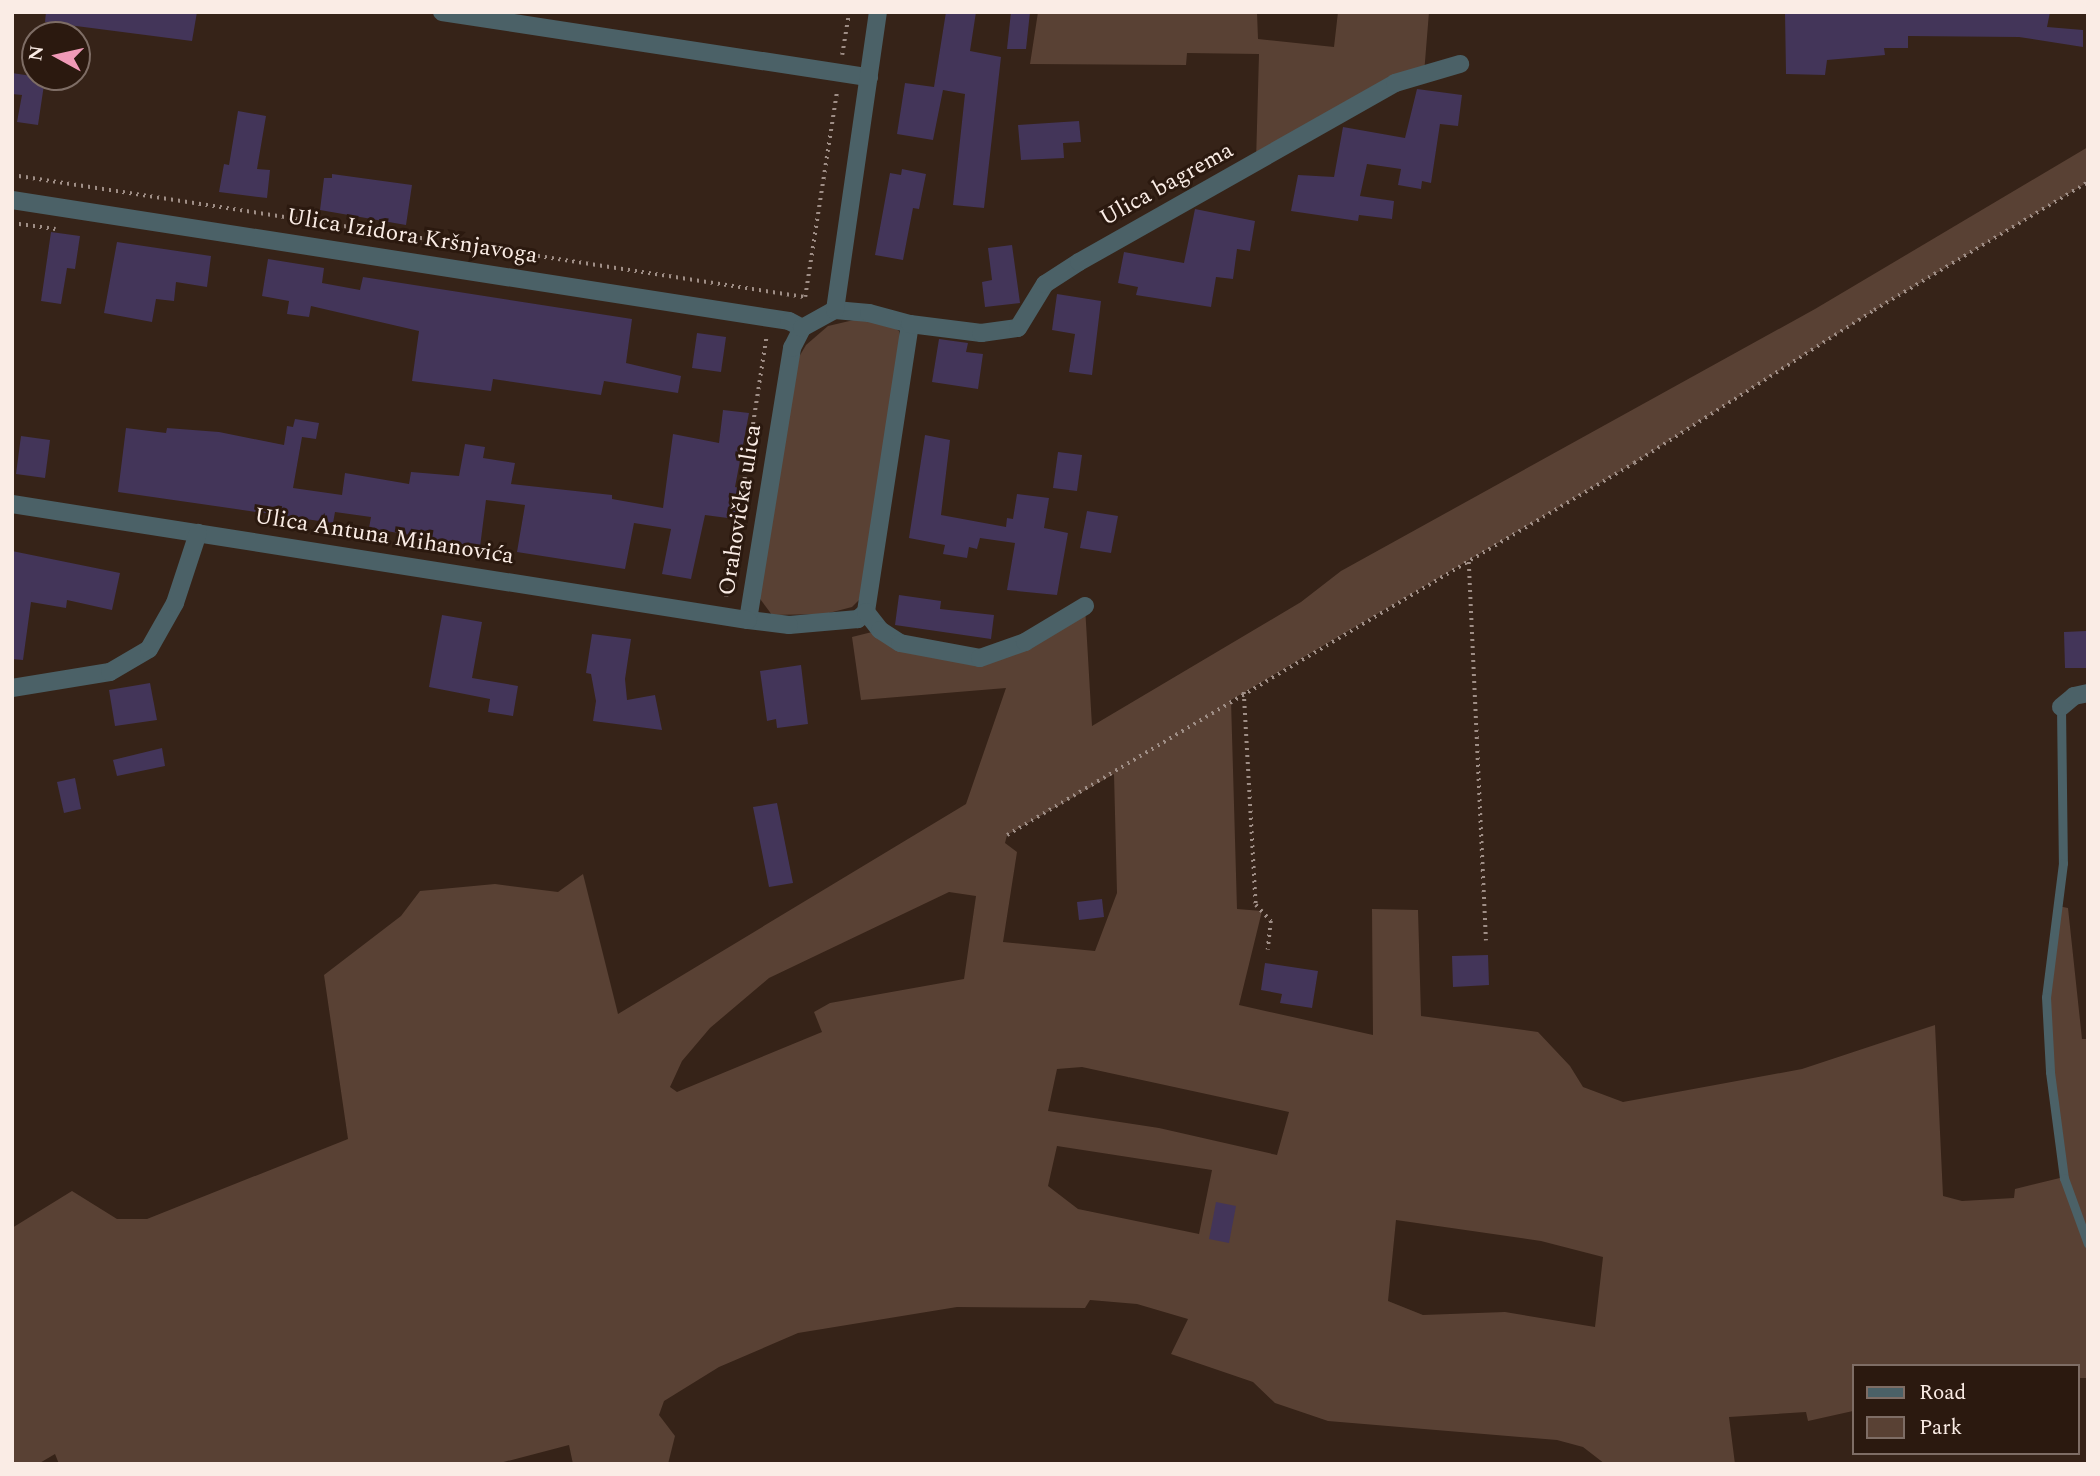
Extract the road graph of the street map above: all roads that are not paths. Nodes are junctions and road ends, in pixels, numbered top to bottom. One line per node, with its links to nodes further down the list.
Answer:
1 (442, 12): 4 (street)
2 (878, 12): 4 (street)
3 (1460, 64): 7 (street, Ulica bagrema)
4 (869, 78): 6 (street)
5 (12, 200): 8 (street, Ulica Izidora Kršnjavoga)
6 (835, 310): 7 (street); 8 (street)
7 (910, 324): 12 (street)
8 (802, 328): 13 (street, Orahovička ulica)
9 (12, 504): 10 (street, Ulica Antuna Mihanovića)
10 (198, 533): 13 (street, Ulica Antuna Mihanovića); 14 (street)
11 (1085, 606): 12 (street)
12 (866, 612): 13 (street, Orahovička ulica)
13 (748, 620)
14 (12, 688)
15 (2088, 693): 16 (street)
16 (2061, 707): 17 (lane)
17 (2088, 1244)

